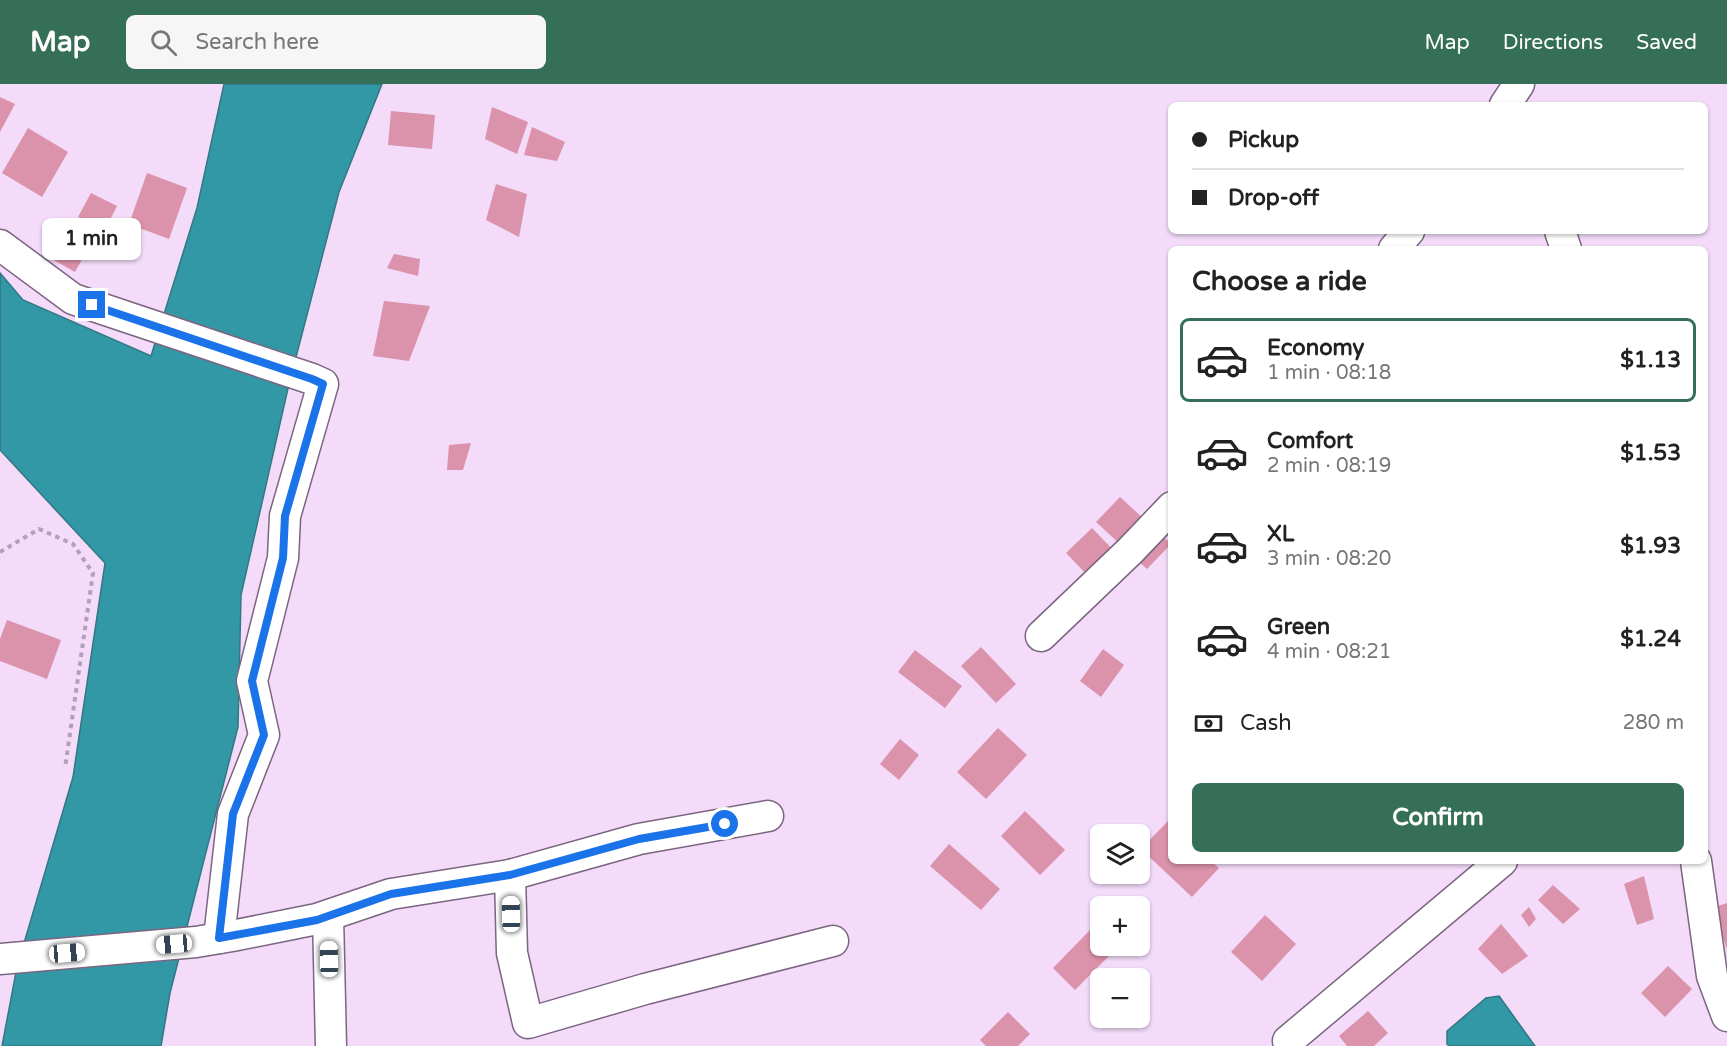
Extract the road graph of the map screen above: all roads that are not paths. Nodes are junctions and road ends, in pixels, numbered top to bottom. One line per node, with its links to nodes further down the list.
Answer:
1 (1406, 234): 3 (street)
2 (0, 245): 11 (street)
3 (1396, 246)
4 (1168, 511): 5 (street)
5 (1041, 636)
6 (768, 816): 9 (street)
7 (1498, 864): 15 (street)
8 (1695, 864): 14 (street)
9 (510, 875): 10 (street); 12 (street)
10 (328, 916): 11 (street); 16 (street)
11 (208, 940): 13 (street)
12 (833, 941)
13 (2, 959)
14 (1727, 1016)
15 (1288, 1041)
16 (330, 1046)

